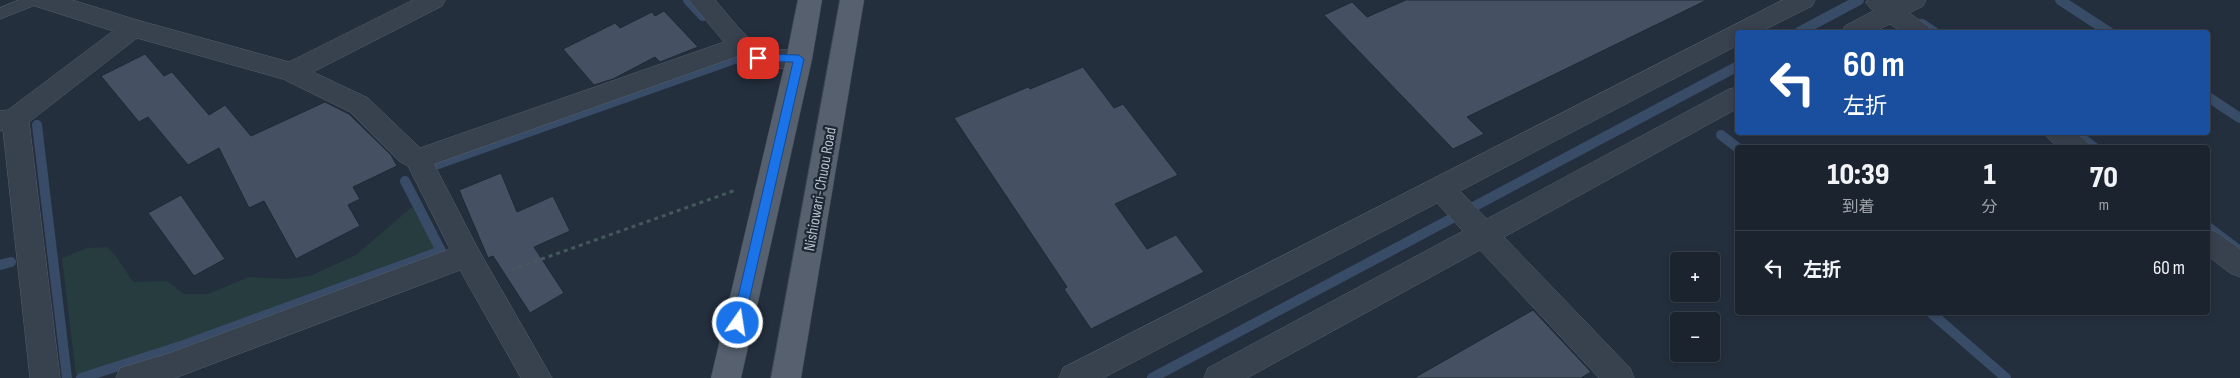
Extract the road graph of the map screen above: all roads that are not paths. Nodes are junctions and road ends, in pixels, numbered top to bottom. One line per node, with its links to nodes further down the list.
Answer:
1 (33, 0): 10 (lane)
2 (44, 0): 11 (street)
3 (433, 0): 18 (street)
4 (701, 0): 16 (street)
5 (810, 0): 17 (main road)
6 (852, 0): 34 (main road, Nishiowari-Chuou Road)
7 (1803, 0): 12 (street)
8 (1914, 0): 9 (street)
9 (1883, 6): 13 (street); 14 (street)
10 (0, 14)
11 (133, 28): 18 (street); 20 (street)
12 (1745, 30)
13 (1856, 30)
14 (1916, 30)
15 (1735, 35): 24 (street)
16 (741, 45): 17 (street); 23 (street)
17 (799, 59): 33 (main road)
18 (291, 72): 23 (street)
19 (1735, 98): 25 (street)
20 (8, 120): 30 (street)
21 (2061, 135): 22 (street)
22 (2074, 145)
23 (418, 159): 27 (street)
24 (1444, 193): 25 (street); 35 (street)
25 (1479, 229): 29 (street); 36 (street)
26 (2210, 242): 28 (street)
27 (467, 255): 31 (street); 32 (street)
28 (2240, 264)
29 (1225, 377)
30 (45, 378)
31 (131, 378)
32 (537, 378)
33 (726, 378)
34 (786, 378)
35 (1074, 378)
36 (1619, 378)

